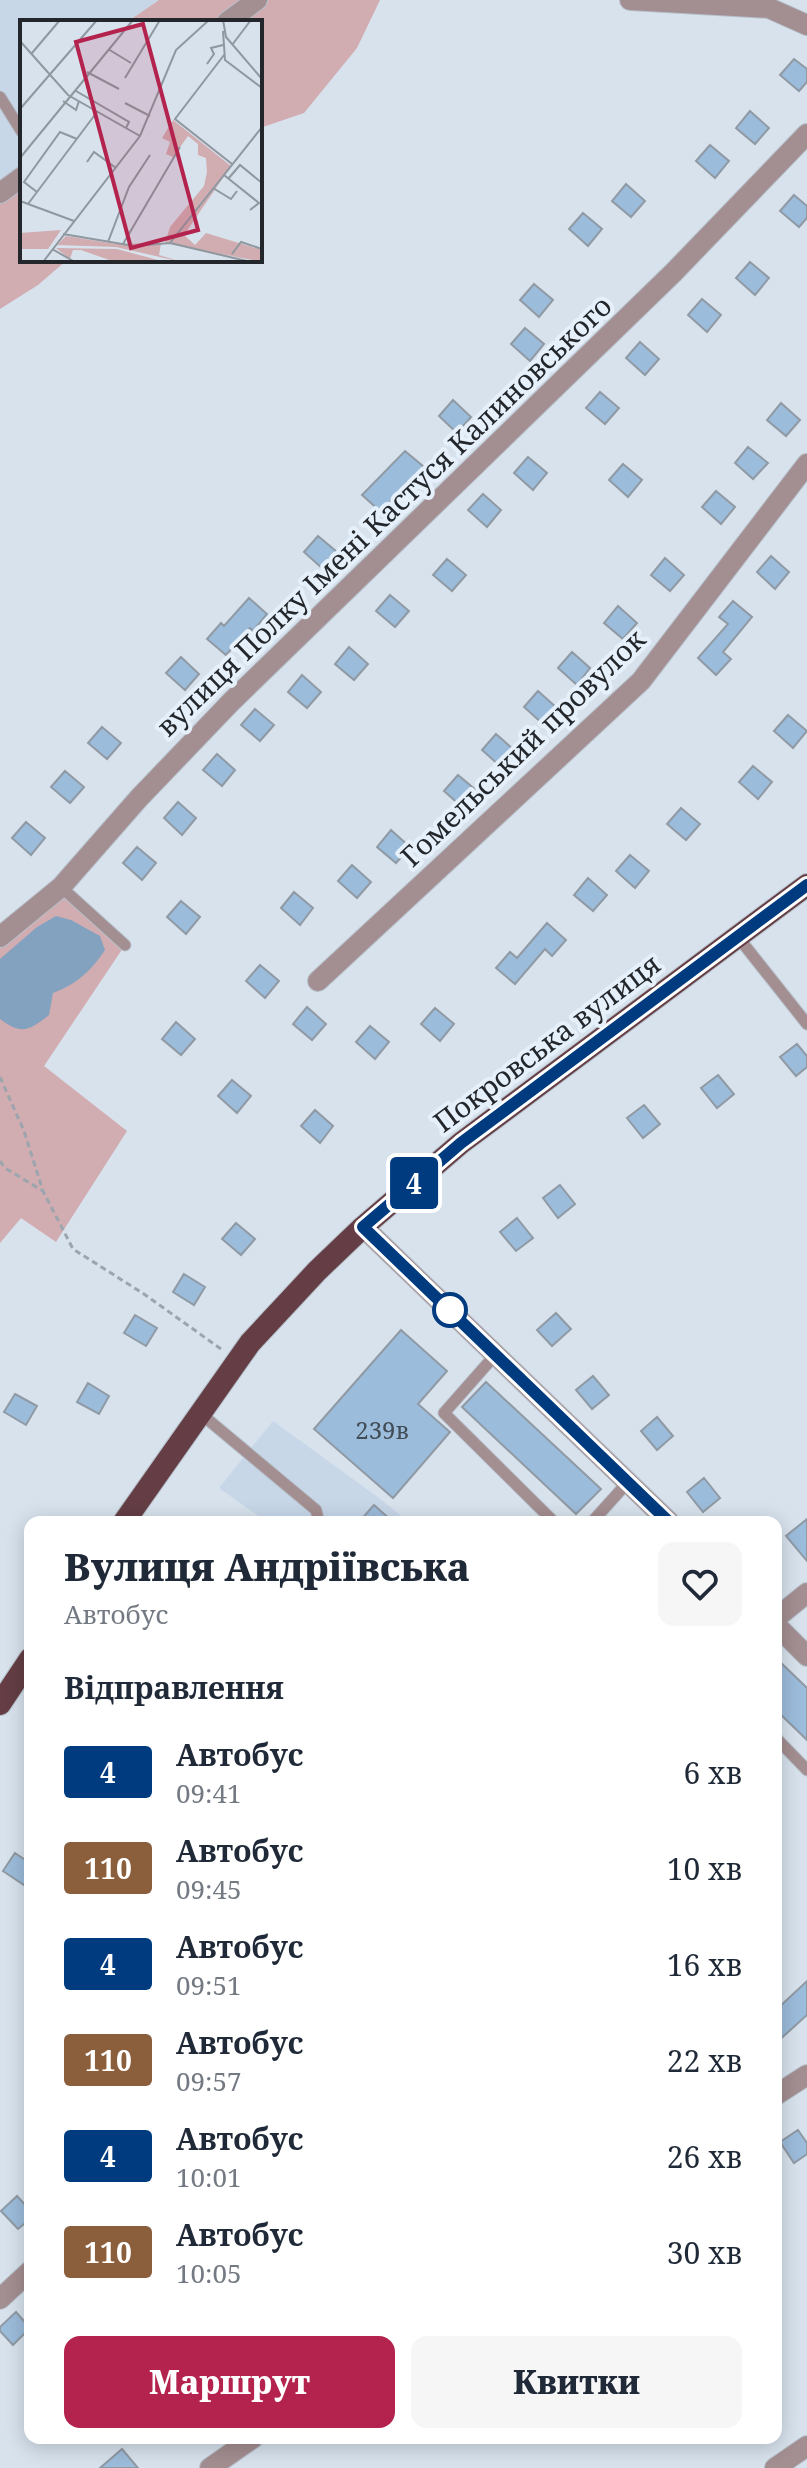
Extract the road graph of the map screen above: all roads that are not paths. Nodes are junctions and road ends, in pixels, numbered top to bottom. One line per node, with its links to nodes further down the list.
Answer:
1 (257, 0): 3 (street)
2 (630, 0): 4 (street)
3 (230, 20)
4 (807, 25)
5 (0, 97): 6 (lane)
6 (20, 129)
7 (807, 134): 12 (street, вулиця Полку Імені Кастуся Калиновського)
8 (20, 178): 9 (street)
9 (0, 193)
10 (807, 464): 16 (street, Гомельський провулок)
11 (807, 885): 14 (highway, Покровська вулиця)
12 (61, 887): 13 (street, вулиця Полку Імені Кастуся Калиновського); 15 (lane)
13 (0, 937)
14 (738, 937): 17 (lane); 18 (highway, Покровська вулиця)
15 (125, 945)
16 (318, 981)
17 (807, 1024)
18 (363, 1227): 19 (street); 20 (highway, Покровська вулиця)
19 (496, 1354): 21 (street); 24 (lane)
20 (200, 1413): 22 (highway, Покровська вулиця); 23 (lane)
21 (628, 1482): 25 (lane); 26 (street)
22 (128, 1516)
23 (318, 1516)
24 (548, 1516)
25 (597, 1516)
26 (663, 1516)
27 (807, 1593): 28 (street)
28 (782, 1613)
29 (782, 1631): 30 (street)
30 (807, 1656)
31 (24, 1668): 32 (highway)
32 (0, 1704)
33 (782, 1744): 34 (lane)
34 (806, 1768)
35 (807, 2075): 36 (street)
36 (782, 2091)
37 (24, 2277): 38 (street)
38 (0, 2299)
39 (244, 2444): 41 (street)
40 (807, 2446): 42 (street)
41 (210, 2468)
42 (775, 2468)

